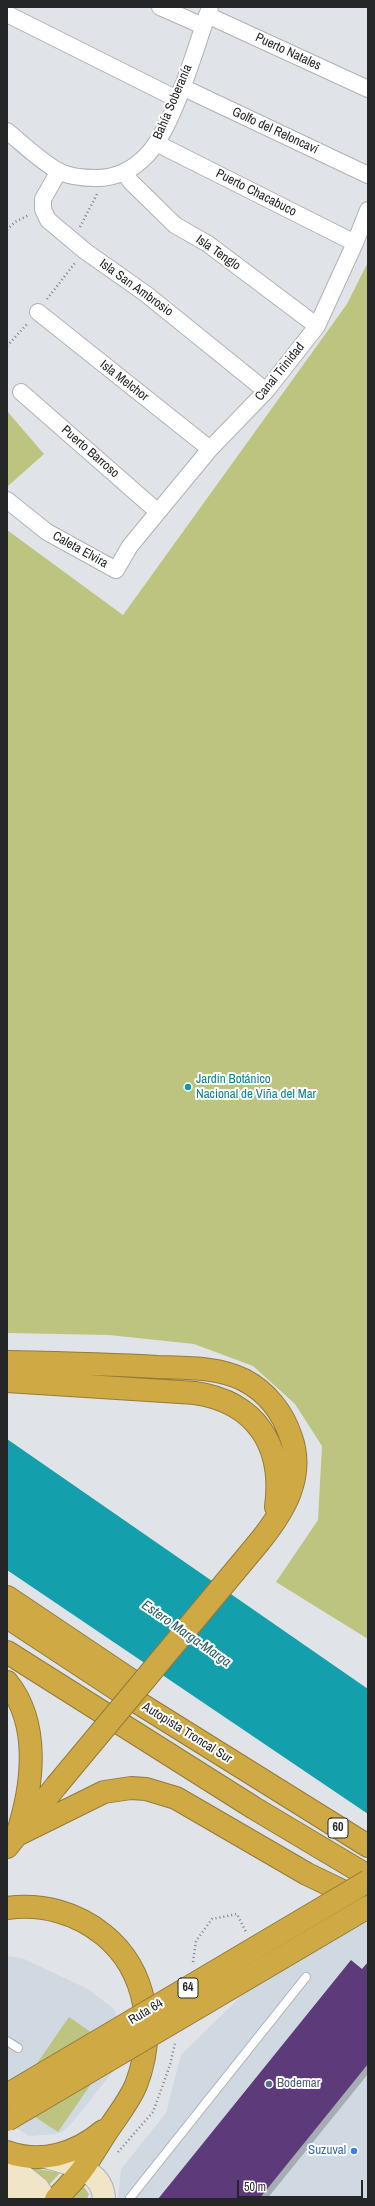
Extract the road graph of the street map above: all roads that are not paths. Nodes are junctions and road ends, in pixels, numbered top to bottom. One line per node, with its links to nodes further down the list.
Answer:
1 (160, 7): 3 (street, Puerto Natales)
2 (7, 14): 5 (street, Golfo del Reloncaví)
3 (207, 16): 4 (street, Puerto Natales); 5 (street, Bahía Soberanía)
4 (368, 89)
5 (179, 93): 7 (street, Bahía Soberanía); 10 (street, Golfo del Reloncaví)
6 (7, 131): 8 (street, Bahía Soberanía)
7 (156, 144): 9 (street, Bahía Soberanía); 12 (street, Puerto Chacabuco)
8 (59, 171): 9 (street, Bahía Soberanía); 15 (street, Isla San Ambrosio)
9 (125, 172): 14 (street, Isla Tenglo)
10 (368, 175)
11 (368, 210): 12 (street, Canal Trinidad)
12 (355, 243): 14 (street, Canal Trinidad)
13 (38, 312): 17 (street, Isla Melchor)
14 (317, 326): 15 (street, Canal Trinidad)
15 (266, 391): 17 (street, Canal Trinidad)
16 (21, 392): 19 (street, Puerto Barroso)
17 (210, 449): 19 (street, Canal Trinidad)
18 (7, 500): 19 (street, Caleta Elvira)
19 (158, 512)
20 (7, 1362): 22 (highway)
21 (7, 1382): 22 (highway)
22 (274, 1524): 28 (highway, bridge)
23 (7, 1597): 27 (highway)
24 (7, 1617): 27 (highway, Autopista Troncal Sur)
25 (7, 1652): 30 (highway, Autopista Troncal Sur)
26 (7, 1682): 28 (highway)
27 (309, 1810): 29 (highway, Autopista Troncal Sur / 60)
28 (12, 1841): 32 (highway)
29 (368, 1846)
30 (368, 1876)
31 (368, 1881): 38 (highway, Ruta 64 / 64, bridge)
32 (368, 1903)
33 (368, 1907): 39 (highway, Ruta 64 / 64, bridge)
34 (7, 1908): 40 (highway)
35 (306, 1977): 50 (lane)
36 (7, 2041): 37 (lane)
37 (18, 2048)
38 (7, 2095)
39 (7, 2120)
40 (112, 2124): 42 (highway); 44 (highway)
41 (7, 2152): 42 (highway)
42 (46, 2156): 44 (main road)
43 (7, 2163): 47 (main road)
44 (83, 2169): 48 (highway); 49 (main road)
45 (7, 2183): 46 (main road)
46 (28, 2199)
47 (45, 2199)
48 (56, 2199)
49 (104, 2199)
50 (131, 2199)

